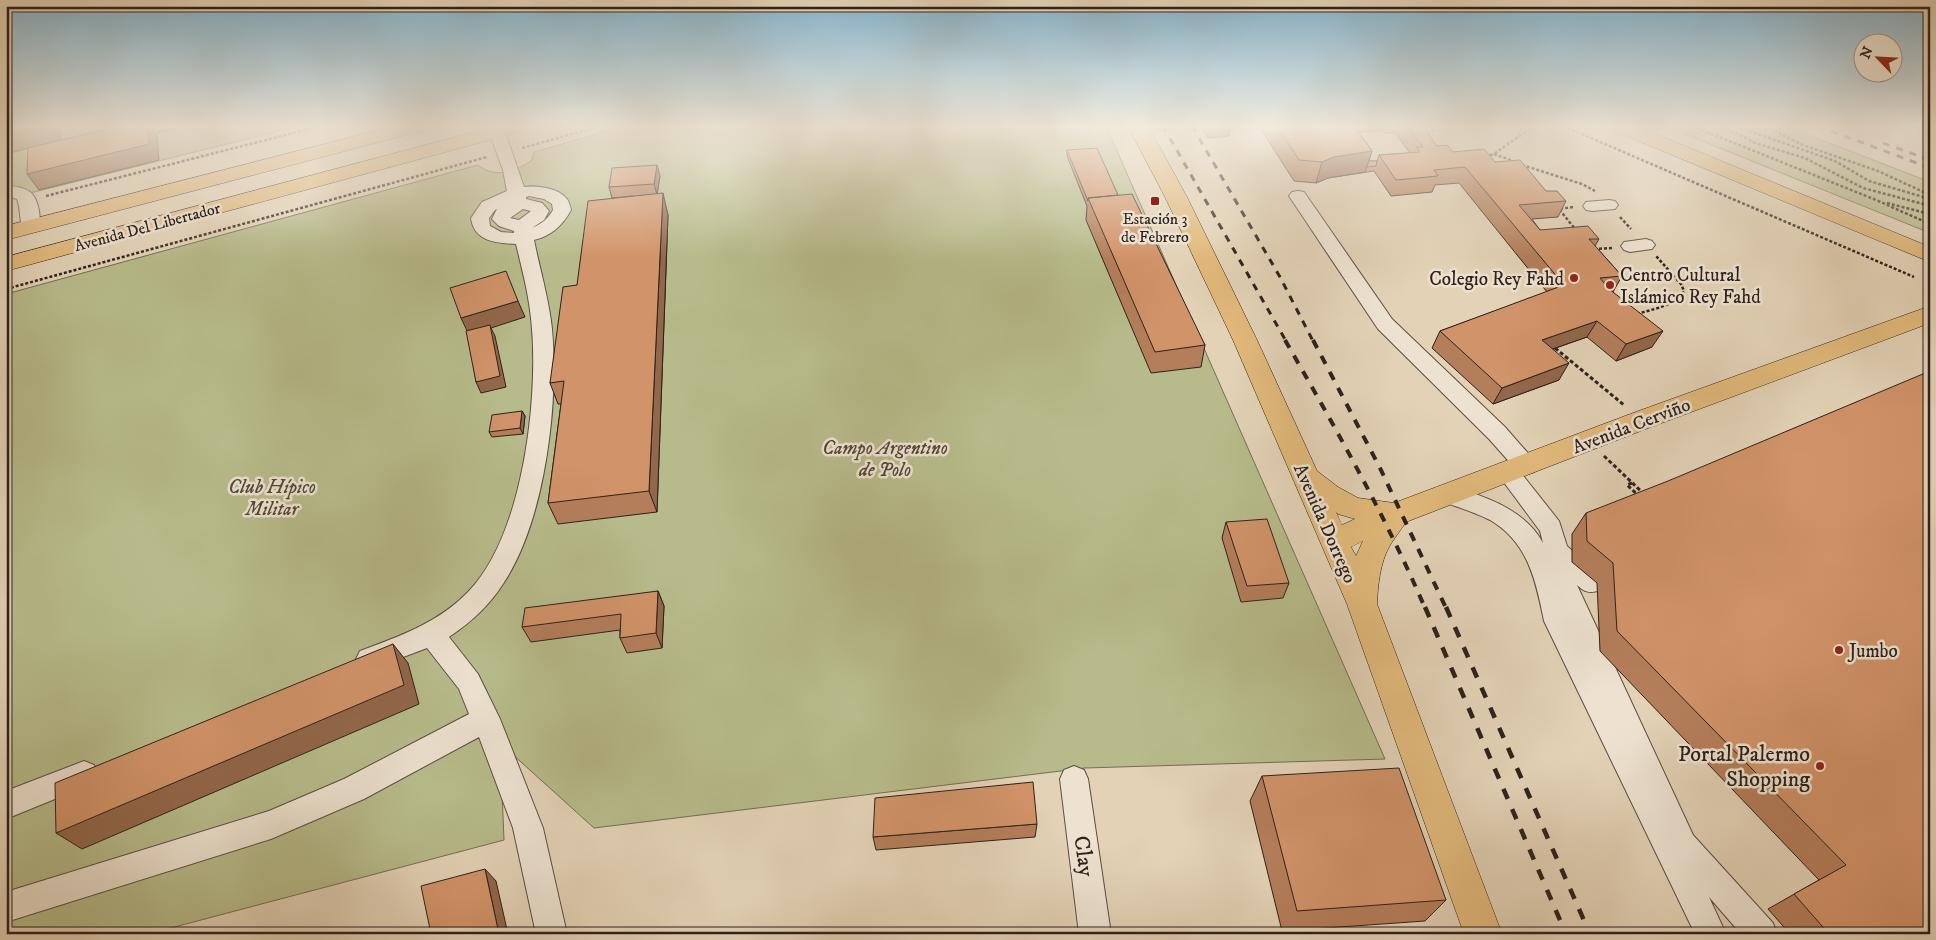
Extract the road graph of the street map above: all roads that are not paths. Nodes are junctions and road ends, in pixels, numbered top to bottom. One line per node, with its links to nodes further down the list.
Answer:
1 (249, 170): 11 (main road, Avenida Del Libertador)
2 (328, 170): 14 (main road, Avenida Del Libertador)
3 (509, 170): 9 (street)
4 (1161, 170): 17 (main road, Avenida Dorrego)
5 (1725, 170): 13 (main road)
6 (6, 190): 11 (street)
7 (1298, 196): 16 (street)
8 (562, 206): 9 (street); 9 (street); 9 (street)
9 (520, 215): 10 (street); 10 (street); 10 (street); 24 (street)
10 (480, 223)
11 (30, 227): 12 (main road, Avenida Del Libertador)
12 (6, 233)
13 (1930, 255)
14 (6, 264)
15 (1930, 314): 16 (main road, Avenida Cerviño)
16 (1517, 469): 18 (main road, Avenida Cerviño); 22 (street)
17 (1304, 471): 19 (main road); 20 (main road, Avenida Dorrego)
18 (1448, 494): 19 (main road, Avenida Cerviño); 34 (street)
19 (1396, 514): 20 (main road, Avenida Cerviño); 23 (main road)
20 (1335, 542): 23 (main road, Avenida Dorrego)
21 (1585, 544): 22 (street)
22 (1558, 552): 35 (street)
23 (1362, 604): 33 (main road, Avenida Dorrego)
24 (431, 634): 25 (street); 26 (street)
25 (348, 668)
26 (486, 720): 30 (street); 31 (street)
27 (108, 764): 29 (street)
28 (1074, 778): 32 (street, Clay)
29 (6, 805)
30 (6, 907)
31 (552, 934)
32 (1095, 934)
33 (1483, 934)
34 (1711, 934)
35 (1762, 934)

